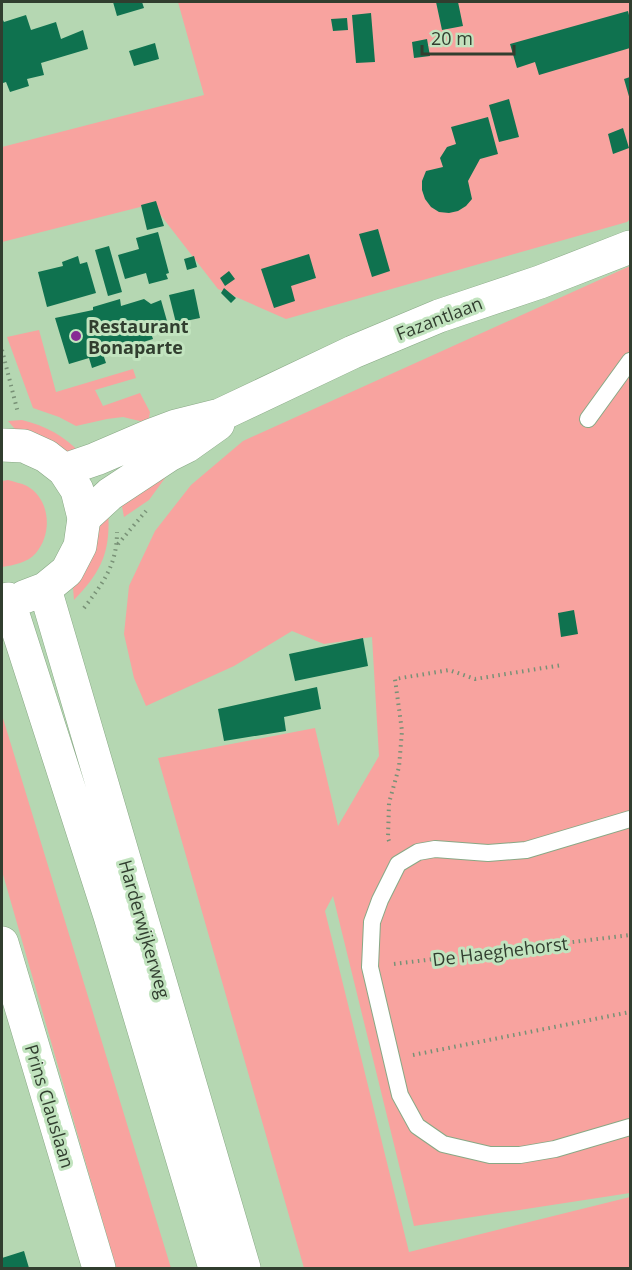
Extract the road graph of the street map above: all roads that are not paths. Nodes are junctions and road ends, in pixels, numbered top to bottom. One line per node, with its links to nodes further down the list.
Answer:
1 (630, 247): 3 (main road, Fazantlaan)
2 (630, 361): 4 (lane)
3 (251, 400): 6 (main road, Fazantlaan); 7 (main road, Fazantlaan)
4 (588, 419)
5 (2, 445): 6 (main road)
6 (64, 470): 7 (main road)
7 (84, 518): 8 (main road)
8 (45, 589): 9 (main road); 15 (main road, Harderwijkerweg)
9 (5, 599): 14 (main road, Harderwijkerweg)
10 (630, 819): 12 (lane)
11 (2, 943): 13 (main road, Prins Clauslaan)
12 (630, 1127)
13 (99, 1269)
14 (215, 1269)
15 (244, 1269)

